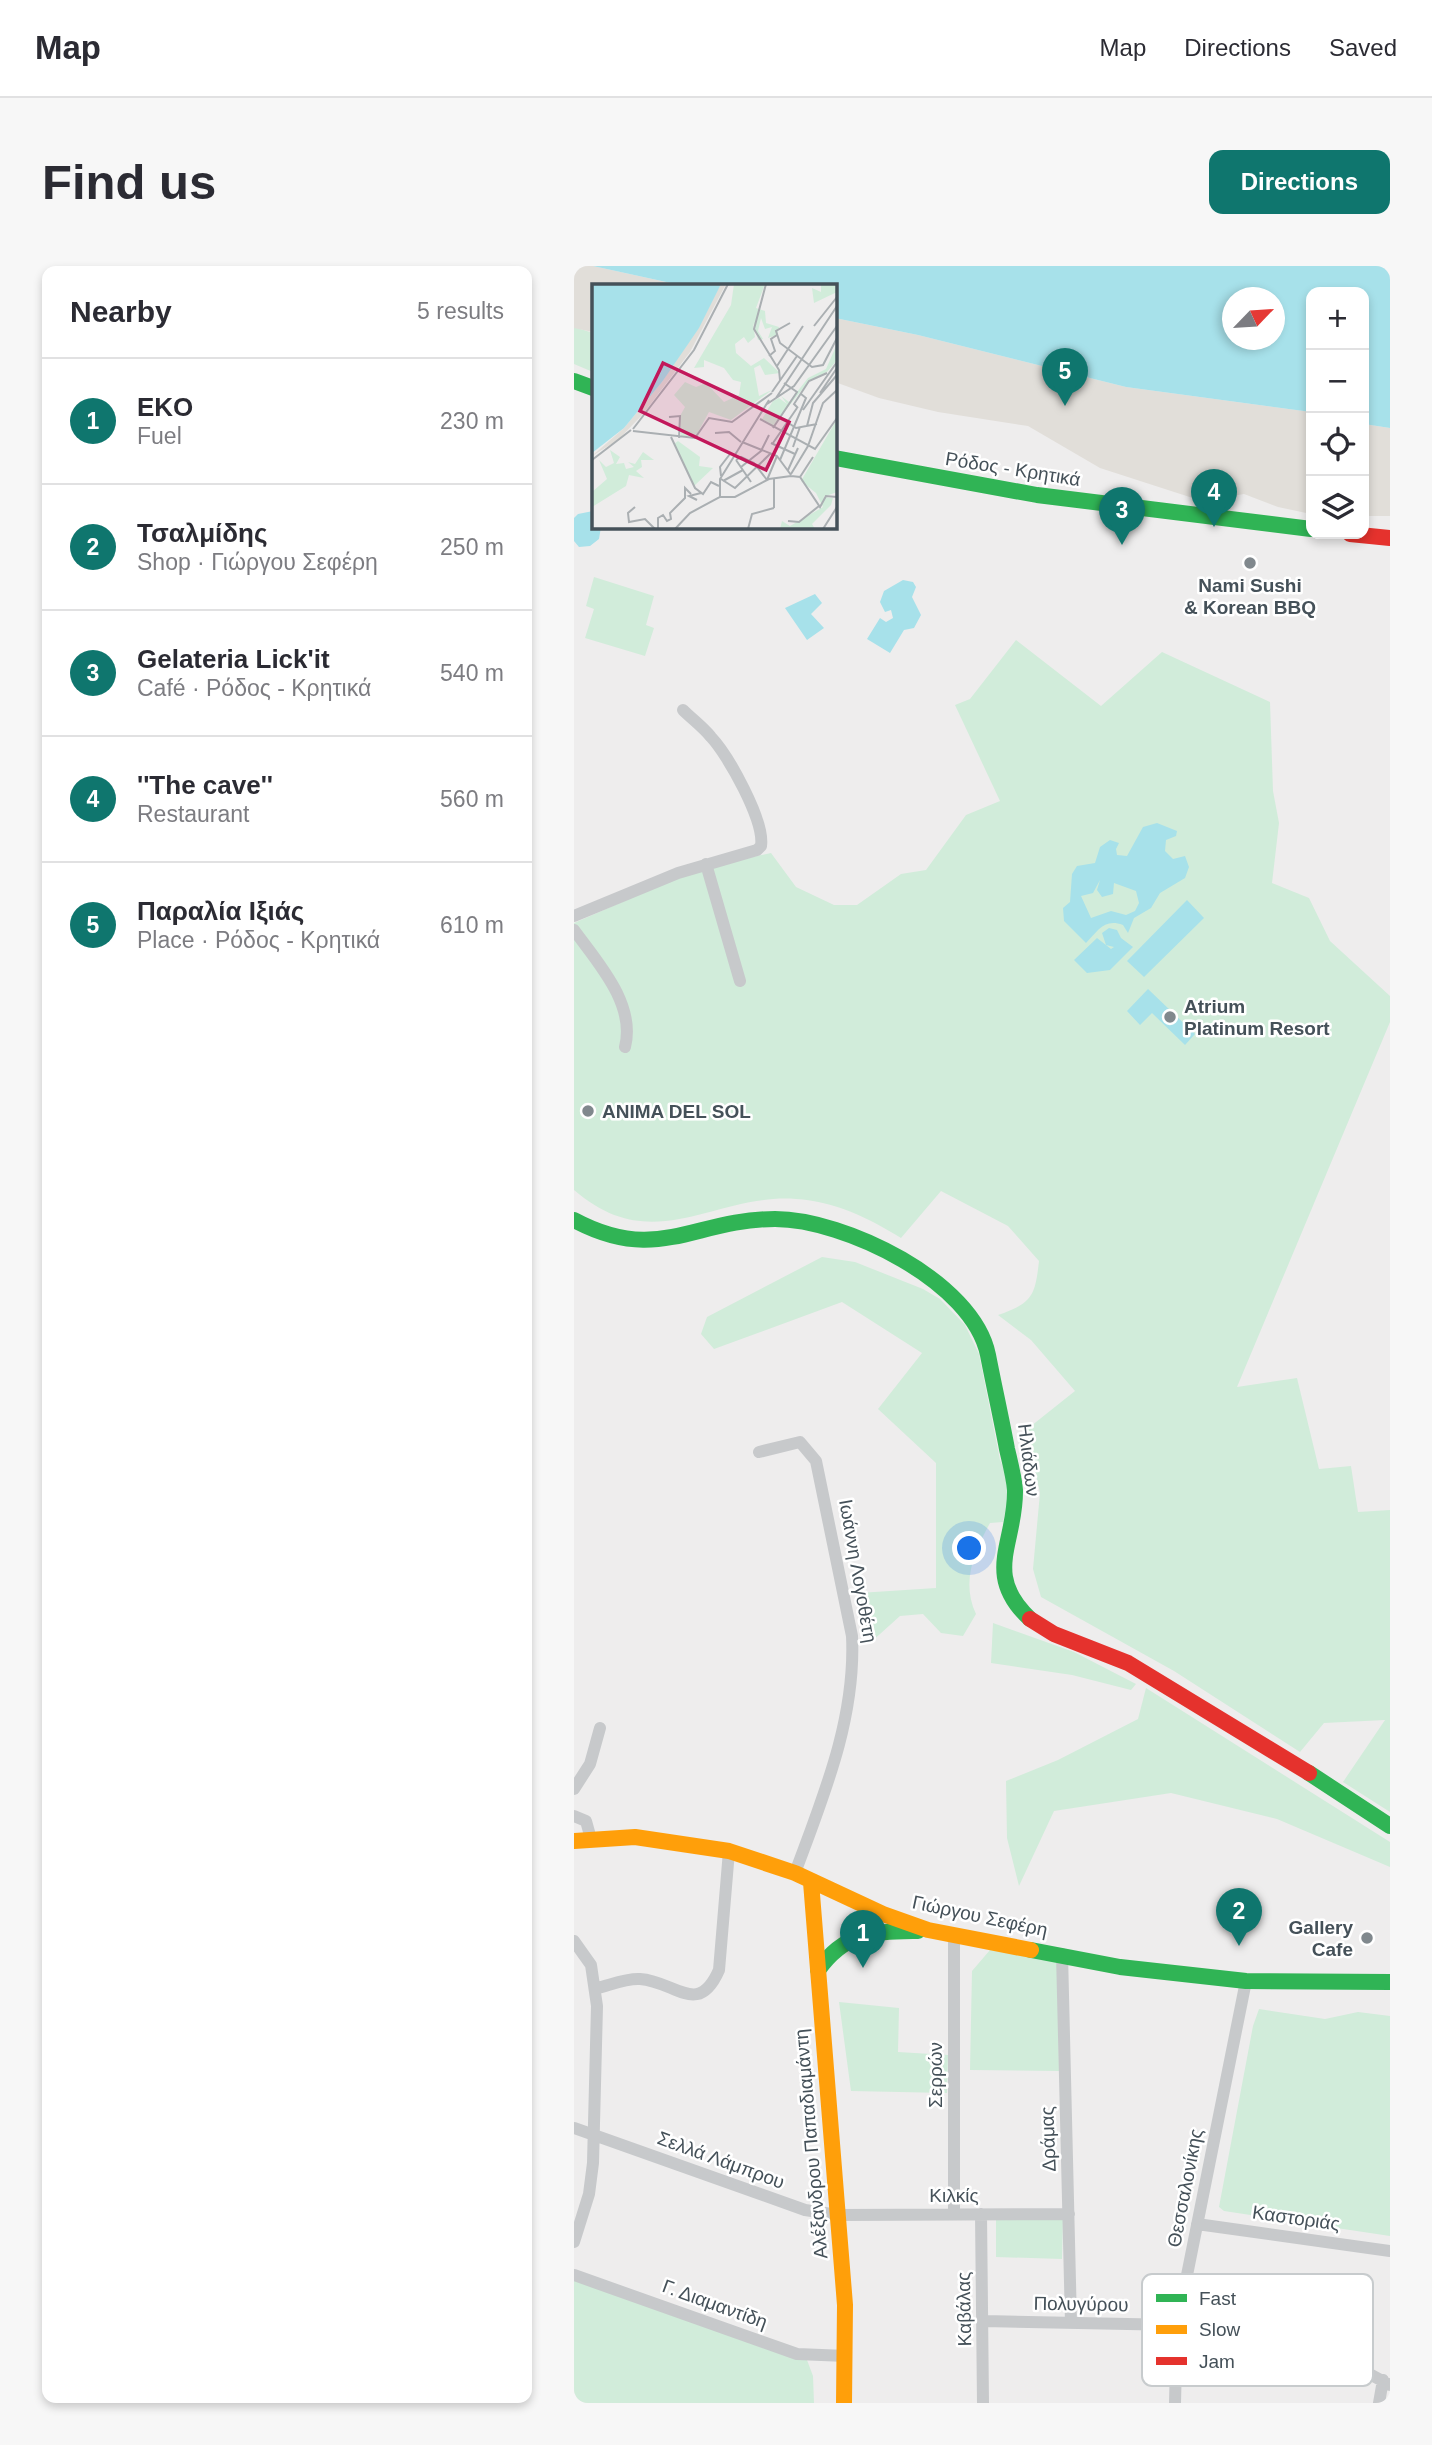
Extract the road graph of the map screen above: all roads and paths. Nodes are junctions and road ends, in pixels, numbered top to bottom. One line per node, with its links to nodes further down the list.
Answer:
1 (574, 381): 2 (street)
2 (592, 388)
3 (836, 458): 4 (street, Ρόδος - Κρητικά)
4 (1306, 528)
5 (1369, 536): 6 (street)
6 (1390, 538)
7 (683, 710): 8 (street)
8 (706, 864): 9 (street); 11 (street)
9 (574, 916)
10 (574, 930): 12 (street)
11 (740, 981)
12 (625, 1046)
13 (574, 1220): 18 (street, Ηλιάδων)
14 (759, 1452): 22 (street, Ιωάννη Λογοθέτη)
15 (600, 1728): 16 (street)
16 (574, 1789)
17 (574, 1816): 19 (street)
18 (1390, 1826)
19 (592, 1839): 20 (street, Γιώργου Σεφέρη); 21 (street, Γιώργου Σεφέρη)
20 (574, 1841)
21 (729, 1851): 22 (street, Γιώργου Σεφέρη); 31 (street)
22 (795, 1873): 23 (street, Γιώργου Σεφέρη)
23 (811, 1881): 24 (street, Γιώργου Σεφέρη); 28 (street, Αλέξανδρου Παπαδιαμάντη)
24 (928, 1930): 25 (street, Γιώργου Σεφέρη); 28 (street)
25 (954, 1935): 27 (street, Γιώργου Σεφέρη); 34 (street, Σερρών)
26 (574, 1941): 31 (street)
27 (1062, 1954): 29 (street, Γιώργου Σεφέρη); 36 (street, Δράμας)
28 (818, 1970): 37 (street, Αλέξανδρου Παπαδιαμάντη)
29 (1246, 1981): 30 (street, Γιώργου Σεφέρη); 38 (street, Θεσσαλονίκης)
30 (1390, 1982)
31 (597, 1988): 33 (street)
32 (574, 2128): 33 (street, Σελλά Λάμπρου)
33 (592, 2134): 37 (street, Σελλά Λάμπρου); 39 (street)
34 (954, 2214): 35 (street, Κιλκίς); 37 (street, Κιλκίς)
35 (981, 2214): 36 (street, Κιλκίς); 43 (street, Καβάλας)
36 (1069, 2214): 44 (street, Δράμας)
37 (838, 2215): 46 (street, Αλέξανδρου Παπαδιαμάντη)
38 (1197, 2224): 40 (street, Καστοριάς); 42 (street, Θεσσαλονίκης)
39 (574, 2242)
40 (1390, 2250)
41 (574, 2274): 46 (street, Γ. Διαμαντίδη)
42 (1187, 2274)
43 (984, 2321): 44 (street, Πολυγύρου); 49 (street, Καβάλας)
44 (1071, 2323): 45 (street, Πολυγύρου)
45 (1142, 2324)
46 (846, 2356): 48 (street, Αλέξανδρου Παπαδιαμάντη)
47 (1387, 2382): 50 (street)
48 (844, 2403)
49 (983, 2403)
50 (1379, 2403)

